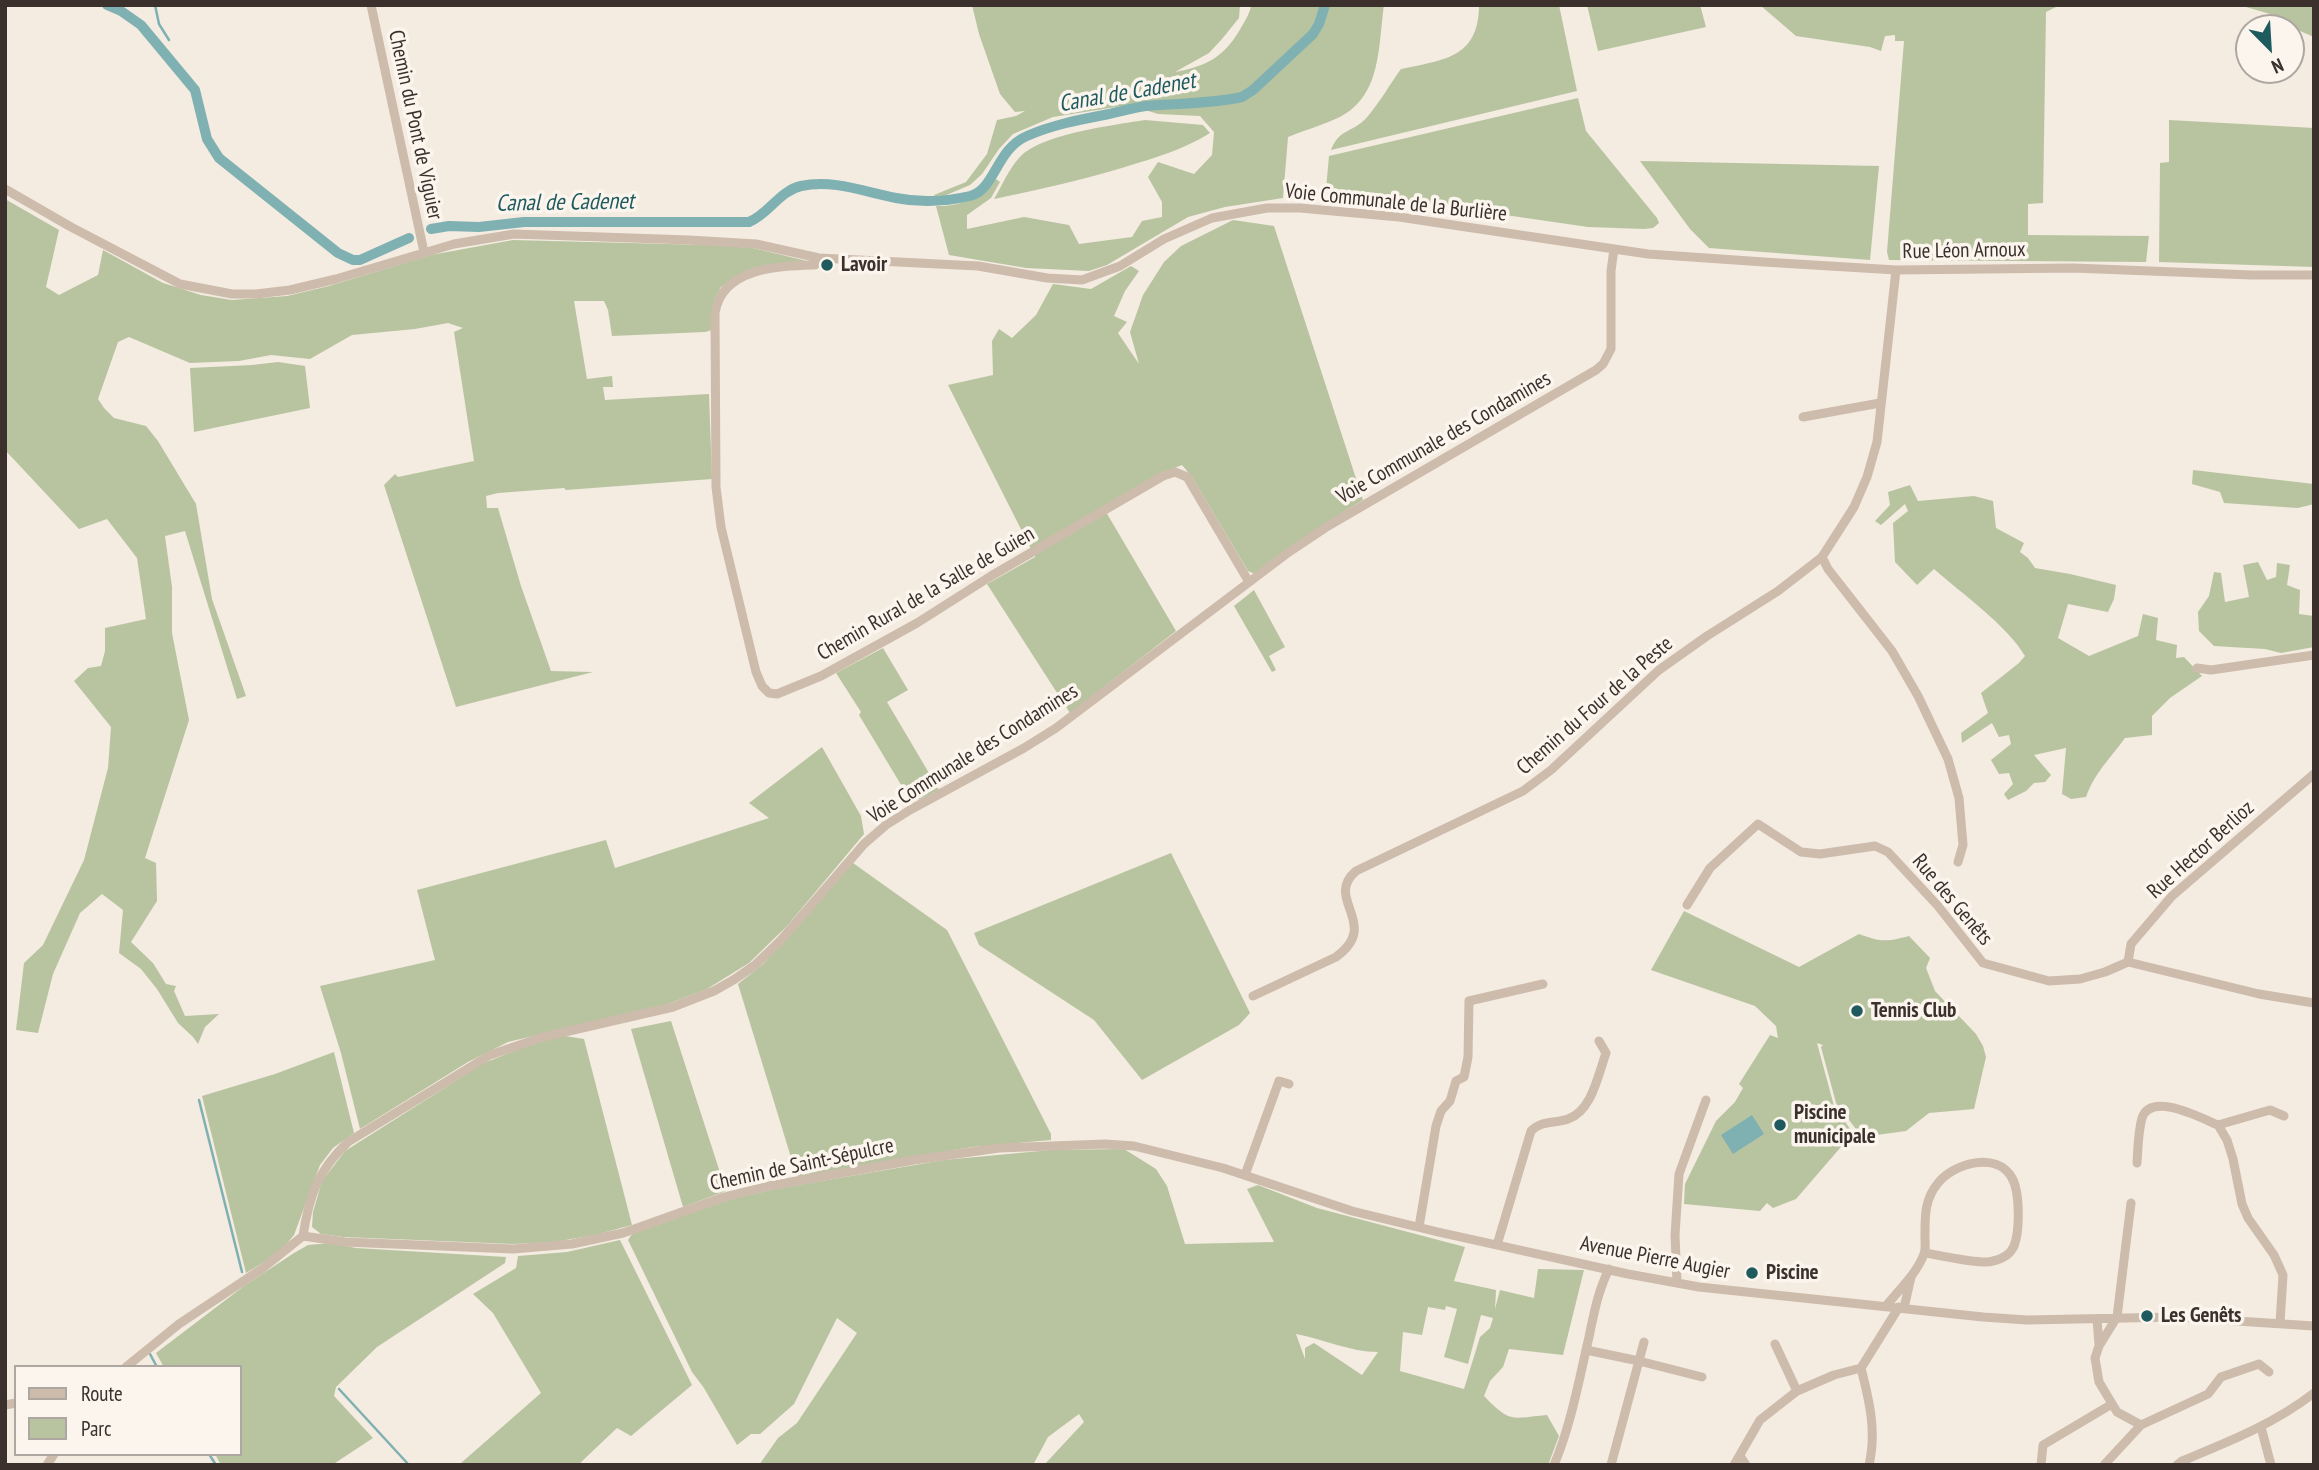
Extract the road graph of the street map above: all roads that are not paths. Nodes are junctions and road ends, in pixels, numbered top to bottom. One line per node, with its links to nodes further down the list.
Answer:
1 (371, 5): 4 (street, Chemin du Pont de Viguier)
2 (5, 189): 4 (street, Voie Communale de la Burlière)
3 (1614, 249): 5 (street, Voie Communale de la Burlière); 6 (street, Rue Léon Arnoux); 11 (street, Voie Communale des Condamines)
4 (424, 252): 5 (street, Voie Communale de la Burlière)
5 (819, 258): 11 (street, Chemin Rural de la Salle de Guien)
6 (1896, 270): 7 (street, Rue Léon Arnoux); 8 (street, Chemin du Four de la Peste)
7 (2314, 275)
8 (1880, 403): 9 (street); 10 (street, Chemin du Four de la Peste)
9 (1803, 417)
10 (1822, 557): 15 (street); 19 (street, Chemin du Four de la Peste)
11 (1249, 582): 31 (street, Voie Communale des Condamines)
12 (2314, 654): 13 (street)
13 (2197, 668)
14 (2314, 774): 17 (street, Rue Hector Berlioz)
15 (1958, 862)
16 (1687, 905): 17 (street, Rue des Genêts)
17 (2128, 962): 20 (street)
18 (1543, 984): 30 (street)
19 (1253, 996)
20 (2314, 1003)
21 (1599, 1041): 32 (street)
22 (1289, 1084): 28 (street)
23 (1706, 1100): 36 (street)
24 (2284, 1115): 25 (street)
25 (2218, 1125): 27 (street); 41 (street)
26 (1187, 1159): 28 (street, Avenue Pierre Augier); 31 (street, Chemin de Saint-Sépulcre)
27 (2137, 1163)
28 (1245, 1175): 30 (street, Avenue Pierre Augier)
29 (2131, 1203): 39 (street)
30 (1419, 1227): 32 (street, Avenue Pierre Augier)
31 (303, 1236): 50 (street)
32 (1497, 1245): 34 (street, Avenue Pierre Augier)
33 (1925, 1253): 33 (street); 35 (street)
34 (1609, 1269): 36 (street, Avenue Pierre Augier); 48 (street)
35 (1911, 1276): 37 (street); 38 (street)
36 (1677, 1283): 37 (street, Avenue Pierre Augier)
37 (1886, 1306): 38 (street, Avenue Pierre Augier)
38 (1901, 1308): 40 (street, Avenue Pierre Augier); 51 (street)
39 (2117, 1317): 40 (street, Avenue Pierre Augier); 41 (street, Avenue Pierre Augier); 47 (street)
40 (2097, 1319): 47 (street)
41 (2280, 1323): 42 (street, Avenue Pierre Augier)
42 (2296, 1325): 43 (street); 44 (street)
43 (2314, 1326)
44 (2314, 1333)
45 (1644, 1342): 49 (street)
46 (1775, 1344): 54 (street)
47 (2099, 1346): 56 (street)
48 (1586, 1350): 49 (street); 60 (street)
49 (1639, 1361): 53 (street); 61 (street)
50 (128, 1365)
51 (1861, 1367): 54 (street); 64 (street)
52 (2269, 1372): 57 (street)
53 (1702, 1377)
54 (1797, 1391): 59 (street)
55 (2314, 1393): 58 (street)
56 (2112, 1404): 57 (street); 65 (street)
57 (2141, 1425): 66 (street)
58 (2261, 1427): 67 (street); 68 (street)
59 (1740, 1456): 62 (street); 63 (street)
60 (1553, 1465)
61 (1611, 1465)
62 (1734, 1465)
63 (1746, 1465)
64 (1869, 1465)
65 (2042, 1465)
66 (2104, 1465)
67 (2177, 1465)
68 (2271, 1465)

